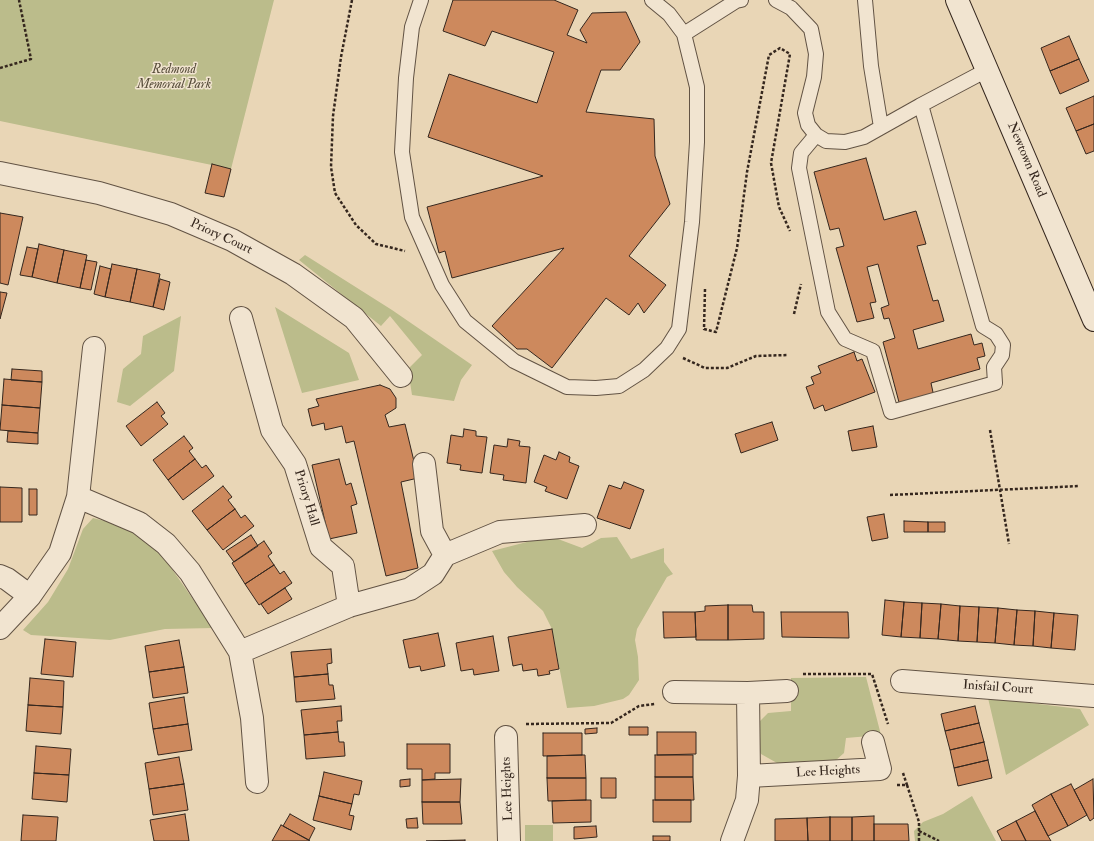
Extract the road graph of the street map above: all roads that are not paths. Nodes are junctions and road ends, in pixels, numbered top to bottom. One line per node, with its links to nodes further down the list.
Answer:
1 (421, 0): 7 (lane)
2 (652, 0): 7 (lane)
3 (741, 0): 7 (lane)
4 (776, 0): 11 (lane)
5 (865, 0): 10 (lane)
6 (959, 0): 8 (street, Newtown Road)
7 (684, 34)
8 (987, 70): 9 (lane); 14 (street, Newtown Road)
9 (921, 105): 10 (lane); 11 (lane)
10 (881, 127): 11 (lane)
11 (816, 135)
12 (0, 173): 16 (street, Priory Court)
13 (241, 318): 23 (street, Priory Hall)
14 (1094, 320)
15 (94, 348): 18 (street)
16 (401, 376)
17 (424, 464): 20 (street)
18 (78, 497): 22 (street); 25 (street)
19 (585, 526): 20 (street)
20 (445, 555): 23 (street)
21 (0, 576): 22 (street)
22 (30, 596): 24 (street)
23 (349, 606): 25 (street)
24 (0, 628)
25 (240, 652): 34 (street)
26 (902, 681): 30 (street, Inisfail Court)
27 (787, 691): 29 (street)
28 (674, 692): 29 (street)
29 (748, 692): 33 (street)
30 (1094, 696)
31 (506, 737): 35 (street, Lee Heights)
32 (873, 742): 33 (street, Lee Heights)
33 (749, 776): 36 (street)
34 (257, 782)
35 (509, 841)
36 (732, 841)

